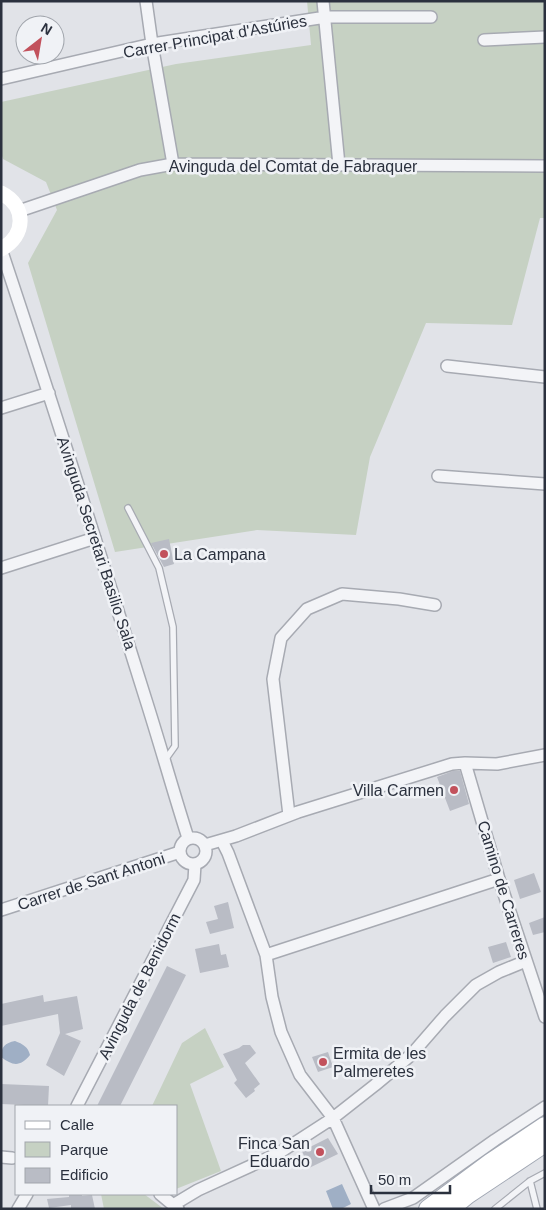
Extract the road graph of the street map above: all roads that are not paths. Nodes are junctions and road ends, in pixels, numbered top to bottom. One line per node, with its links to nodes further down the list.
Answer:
1 (146, 1): 7 (street)
2 (323, 1): 4 (street)
3 (432, 17): 4 (street, Carrer Principat d'Astúries)
4 (326, 18): 7 (street, Carrer Principat d'Astúries); 10 (street)
5 (545, 37): 6 (street)
6 (484, 40)
7 (152, 44): 8 (street, Carrer Principat d'Astúries); 9 (street)
8 (1, 79)
9 (173, 164): 10 (street, Avinguda del Comtat de Fabraquer); 13 (street, Avinguda del Comtat de Fabraquer)
10 (339, 165): 11 (street, Avinguda del Comtat de Fabraquer)
11 (545, 166)
12 (1, 193): 13 (street)
13 (19, 211): 14 (street)
14 (1, 249): 17 (street, Avinguda Secretari Basilio Sala)
15 (447, 366): 16 (street)
16 (545, 377)
17 (49, 393): 18 (street); 22 (street, Avinguda Secretari Basilio Sala)
18 (1, 408)
19 (438, 476): 20 (street)
20 (545, 484)
21 (128, 508): 26 (lane)
22 (95, 538): 23 (street); 26 (street, Avinguda Secretari Basilio Sala)
23 (1, 568)
24 (435, 605): 28 (street)
25 (545, 755): 27 (street)
26 (165, 760): 29 (street, Avinguda Secretari Basilio Sala)
27 (465, 763): 28 (street); 34 (street, Camino de Carreres)
28 (289, 815): 30 (street)
29 (188, 838): 31 (street); 32 (street)
30 (222, 841): 31 (street); 36 (street)
31 (205, 845): 33 (street)
32 (180, 852): 33 (street); 35 (street, Carrer de Sant Antoni)
33 (194, 864): 39 (street, Avinguda de Benidorm)
34 (498, 879): 36 (street); 37 (street, Camino de Carreres)
35 (1, 910)
36 (266, 955): 41 (street)
37 (526, 960): 38 (street, Camino de Carreres); 41 (street)
38 (545, 1017)
39 (78, 1105)
40 (545, 1108): 51 (street)
41 (333, 1118): 48 (street); 50 (street)
42 (545, 1126): 52 (main road)
43 (545, 1143): 53 (main road)
44 (545, 1173): 45 (lane)
45 (530, 1182): 54 (lane); 55 (lane)
46 (26, 1195): 49 (street)
47 (161, 1195): 48 (street)
48 (176, 1207)
49 (18, 1209)
50 (374, 1209)
51 (384, 1209)
52 (428, 1209)
53 (450, 1209)
54 (494, 1209)
55 (537, 1209)

